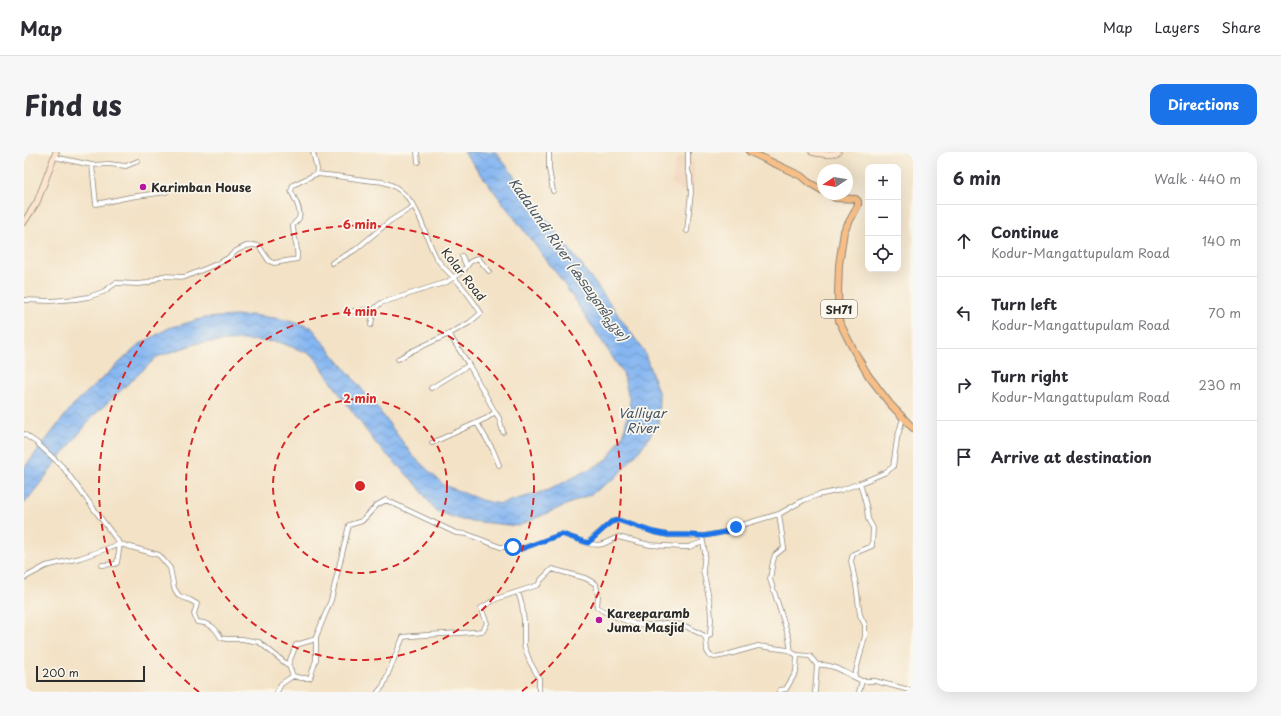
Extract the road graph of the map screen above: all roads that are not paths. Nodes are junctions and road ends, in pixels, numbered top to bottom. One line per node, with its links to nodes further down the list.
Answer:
1 (312, 152): 12 (street)
2 (417, 152): 10 (street)
3 (550, 152): 14 (street)
4 (688, 152): 19 (street)
5 (750, 152): 13 (main road)
6 (812, 152): 7 (street)
7 (837, 153)
8 (55, 154): 11 (street); 18 (street)
9 (138, 161): 11 (street)
10 (418, 162)
11 (92, 165): 15 (street)
12 (316, 174): 17 (street, Kolar Road); 25 (street)
13 (817, 187)
14 (553, 191)
15 (166, 192)
16 (853, 199): 34 (main road, SH71)
17 (414, 206): 21 (street); 24 (street, Kolar Road)
18 (24, 222)
19 (688, 231)
20 (462, 256): 22 (street)
21 (332, 263)
22 (466, 266): 23 (street); 24 (street)
23 (489, 271)
24 (453, 277): 26 (street); 29 (street, Kolar Road)
25 (24, 300)
26 (374, 309): 27 (street); 28 (street)
27 (345, 312)
28 (371, 325)
29 (449, 334): 30 (street); 31 (street)
30 (398, 359)
31 (469, 365): 32 (street); 33 (street)
32 (430, 388)
33 (495, 412): 35 (street); 37 (street)
34 (903, 418): 36 (main road, SH71); 41 (street)
35 (477, 423): 39 (street); 40 (street)
36 (913, 428)
37 (503, 432)
38 (24, 434): 46 (street)
39 (432, 443)
40 (499, 465)
41 (860, 483): 42 (street); 59 (street)
42 (779, 514): 43 (street); 54 (street)
43 (702, 536): 44 (street); 45 (street)
44 (703, 542): 45 (street); 53 (street)
45 (588, 543): 52 (street)
46 (120, 544): 47 (street); 48 (street); 56 (street)
47 (102, 565)
48 (24, 578)
49 (518, 592): 50 (street); 61 (street); 66 (street)
50 (597, 607): 51 (street); 53 (street)
51 (602, 615)
52 (316, 638): 56 (street); 58 (street)
53 (706, 638): 54 (street)
54 (791, 652): 55 (street)
55 (798, 655): 57 (street); 67 (street)
56 (288, 665): 58 (street)
57 (817, 665): 59 (street); 68 (street)
58 (293, 676): 63 (street)
59 (854, 678): 60 (street)
60 (862, 681): 62 (street); 69 (street)
61 (383, 686): 64 (street); 65 (street)
62 (913, 691)
63 (277, 692)
64 (378, 692)
65 (386, 692)
66 (540, 692)
67 (779, 692)
68 (815, 692)
69 (859, 692)

